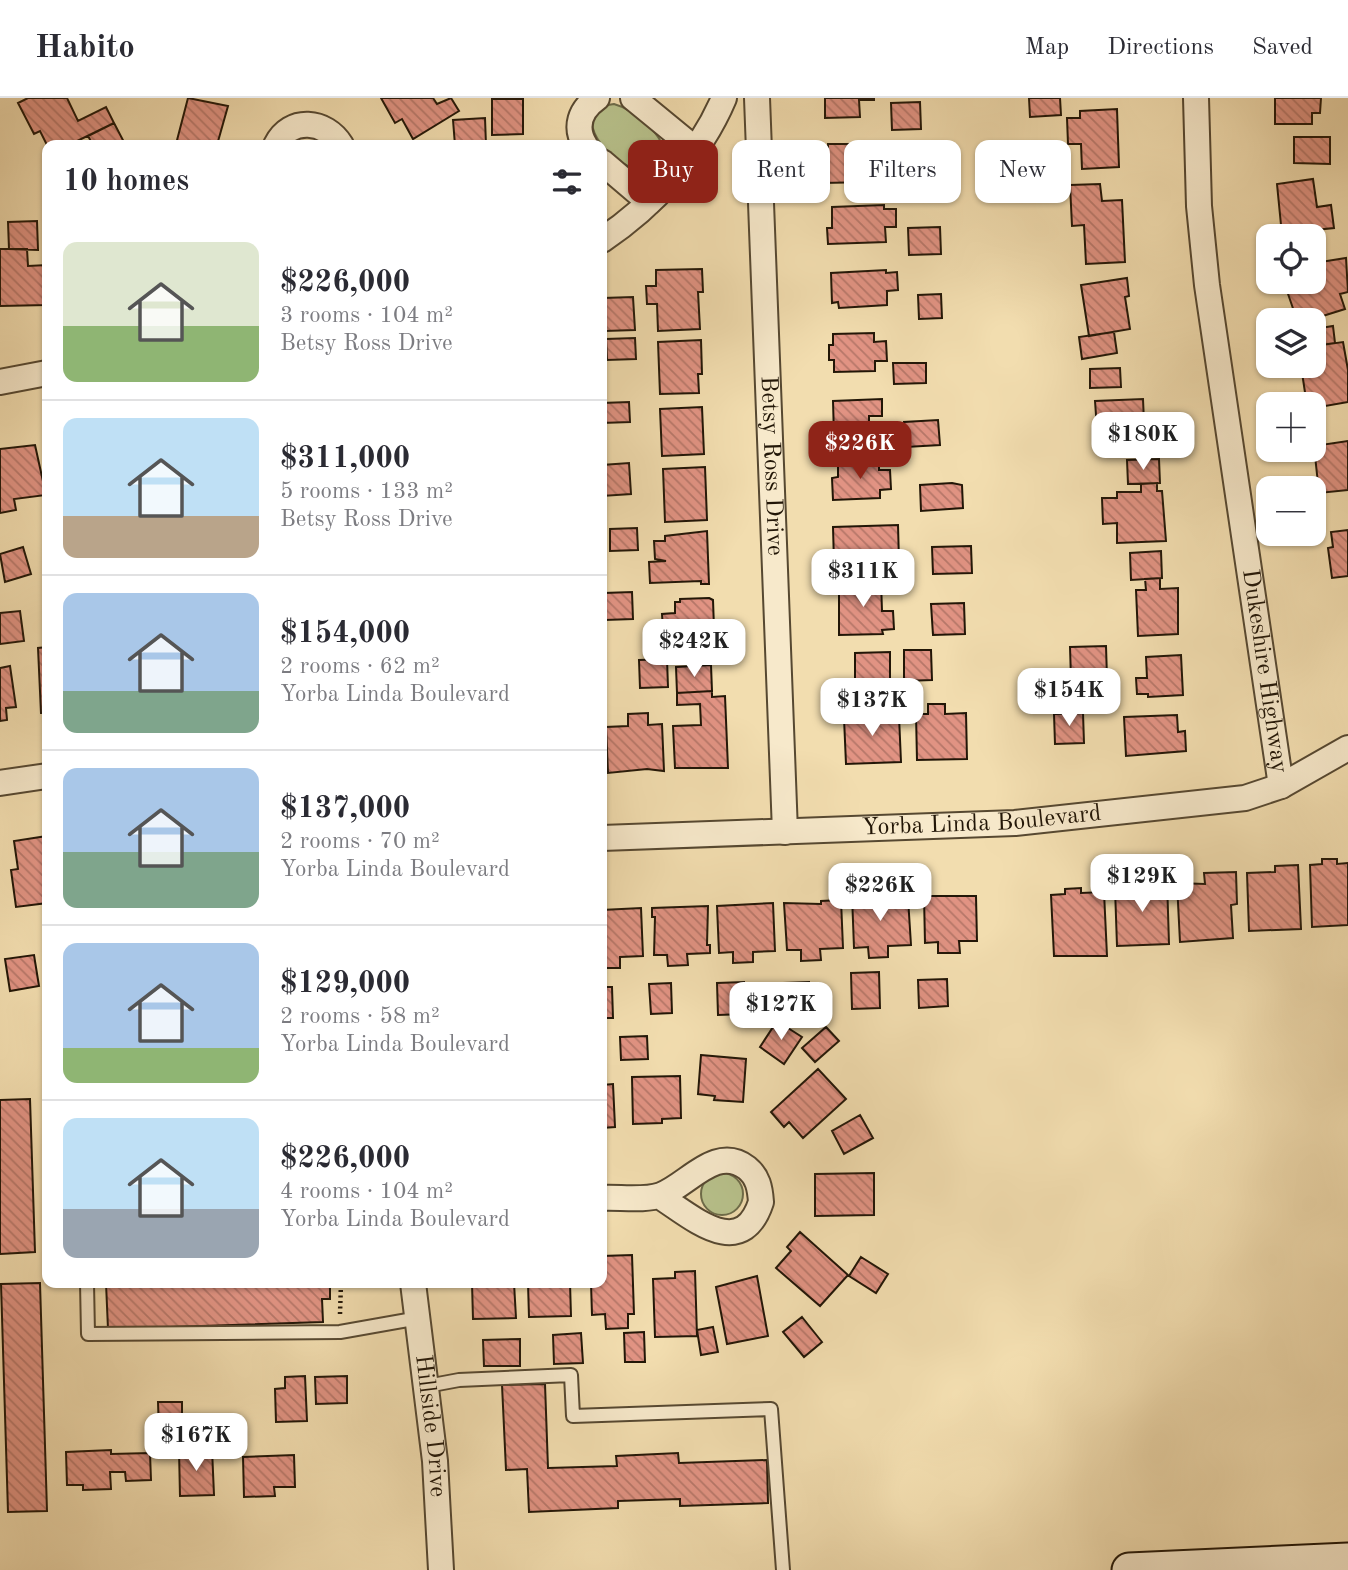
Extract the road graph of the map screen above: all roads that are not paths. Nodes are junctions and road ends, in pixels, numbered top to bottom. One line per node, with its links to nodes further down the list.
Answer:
1 (597, 98): 8 (street)
2 (633, 98): 9 (street)
3 (724, 98): 10 (street)
4 (757, 98): 21 (street, Betsy Ross Drive)
5 (1196, 98): 20 (street, Dukeshire Highway)
6 (280, 140): 7 (street)
7 (337, 140)
8 (584, 140)
9 (684, 140)
10 (700, 140)
11 (607, 166): 12 (street)
12 (628, 184)
13 (648, 203): 14 (street)
14 (607, 236)
15 (42, 374): 16 (street)
16 (0, 382)
17 (1348, 748): 20 (street, Yorba Linda Boulevard)
18 (42, 777): 19 (street)
19 (0, 783)
20 (1281, 786): 21 (street, Yorba Linda Boulevard)
21 (785, 832): 22 (street, Yorba Linda Boulevard)
22 (607, 838)
23 (659, 1196): 24 (street)
24 (607, 1198)
25 (87, 1288): 27 (lane)
26 (414, 1288): 27 (street, Hillside Drive)
27 (419, 1318): 28 (street, Hillside Drive)
28 (427, 1386): 30 (street, Hillside Drive); 31 (lane)
29 (1348, 1560): 32 (main road)
30 (441, 1570)
31 (783, 1570)
32 (1129, 1570)

